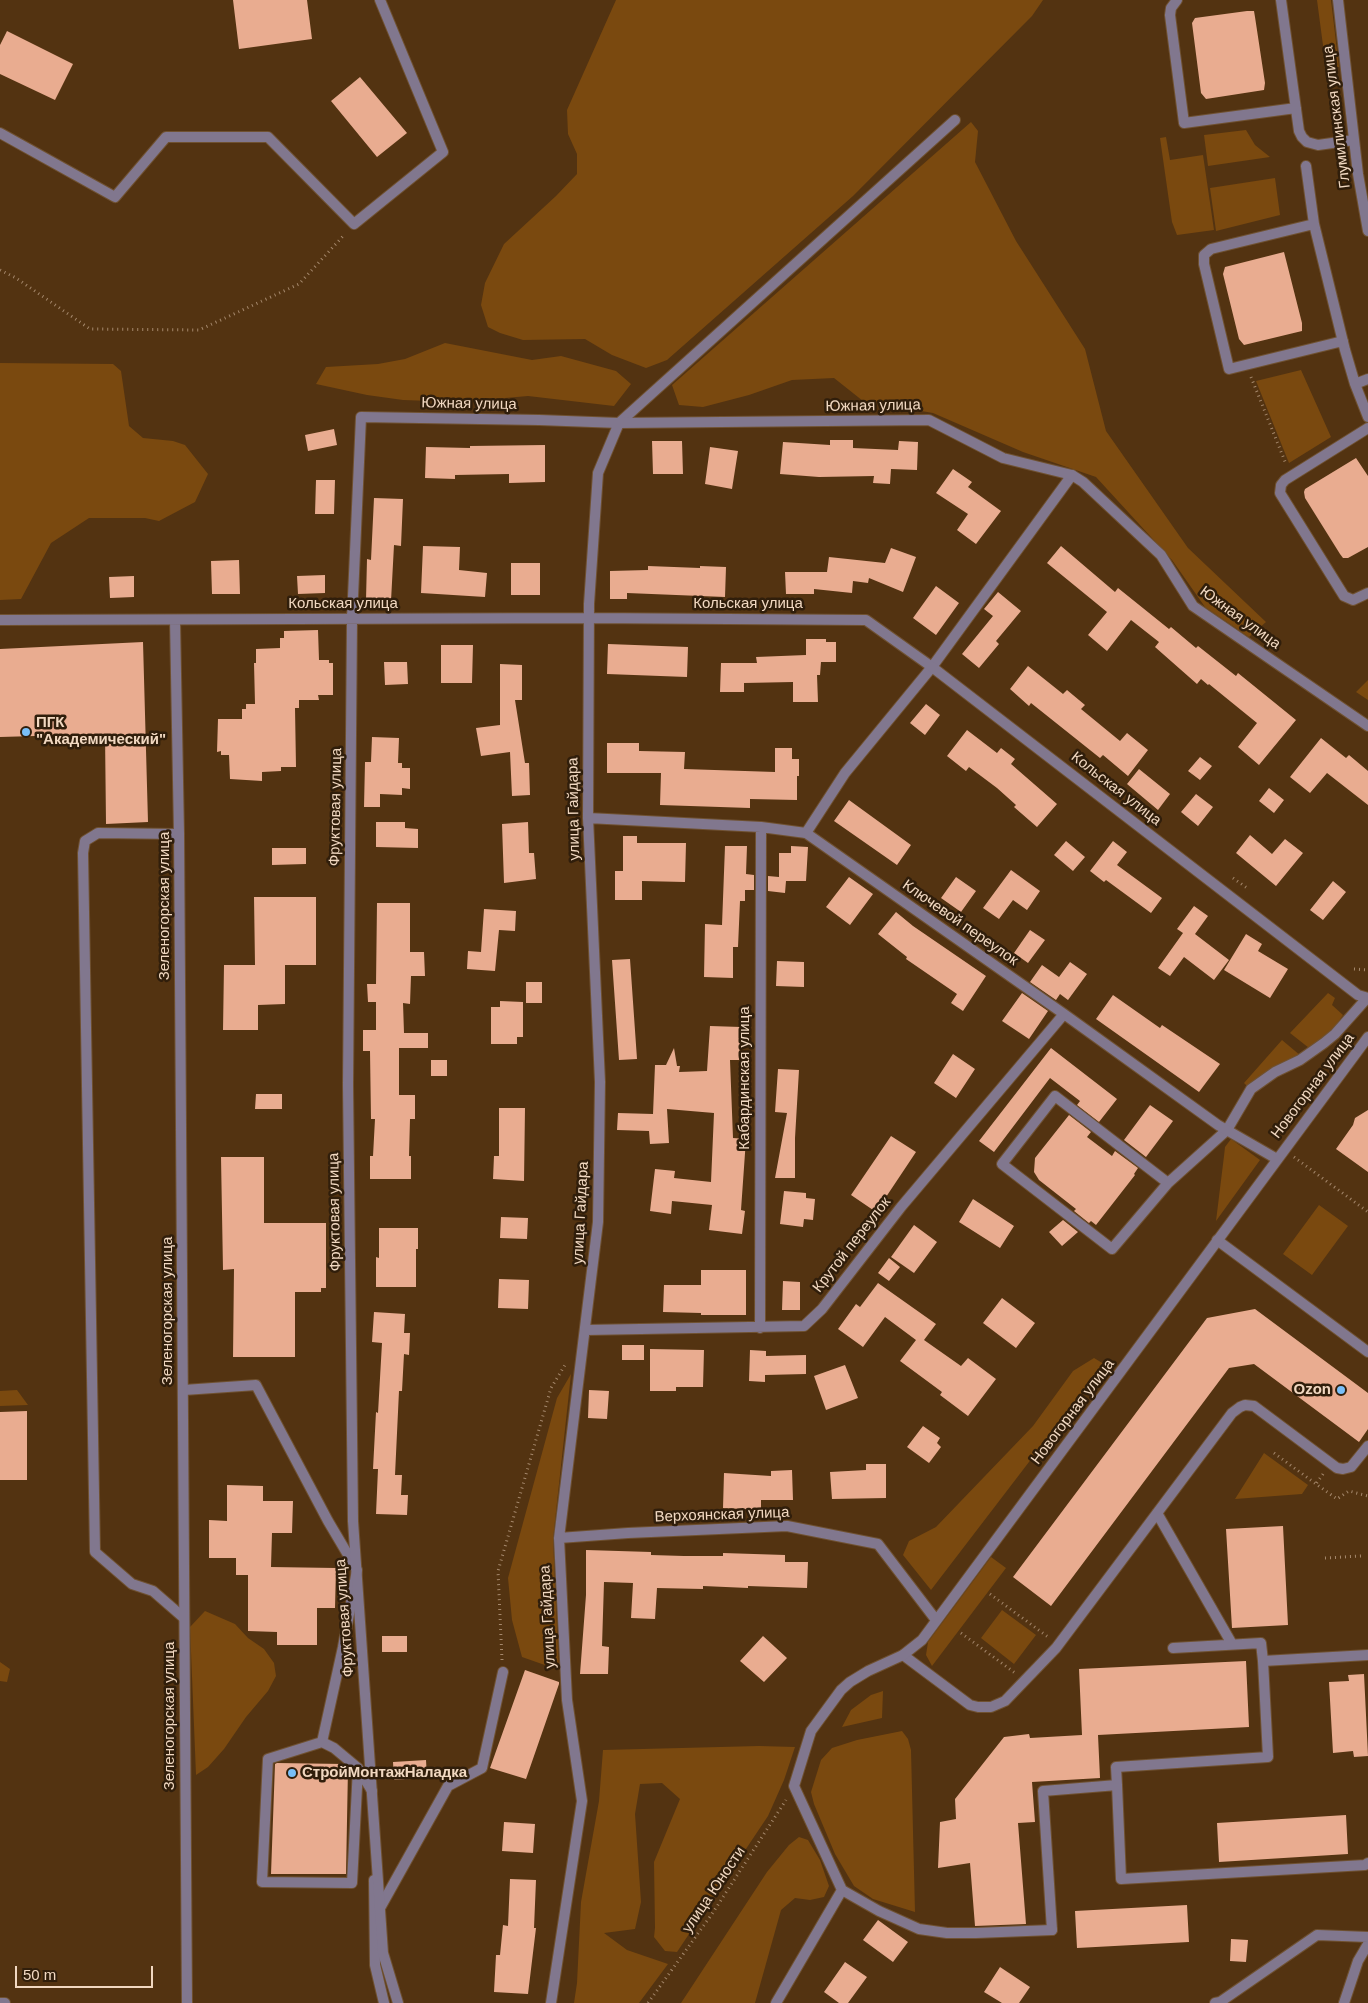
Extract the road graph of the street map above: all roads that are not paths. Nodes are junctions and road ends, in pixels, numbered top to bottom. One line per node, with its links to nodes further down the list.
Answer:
1 (380, 0): 7 (street)
2 (1177, 0): 5 (street)
3 (1281, 0): 5 (street)
4 (1338, 0): 8 (street, Глумилинская улица)
5 (1296, 108): 8 (street)
6 (955, 120): 17 (street)
7 (0, 133)
8 (1354, 140): 11 (street, Глумилинская улица)
9 (1306, 166): 10 (street)
10 (1314, 224): 12 (street); 12 (street)
11 (1368, 230)
12 (1342, 341): 14 (street)
13 (1368, 379): 14 (street)
14 (1355, 384): 16 (street)
15 (362, 417): 17 (street, Южная улица); 22 (street, Фруктовая улица)
16 (1368, 417)
17 (619, 423): 19 (street, Южная улица); 21 (street, улица Гайдара)
18 (1368, 428): 20 (street)
19 (1072, 475): 25 (street); 26 (street, Южная улица)
20 (1368, 593)
21 (589, 618): 22 (street, Кольская улица); 25 (street, Кольская улица); 27 (street, улица Гайдара)
22 (352, 619): 24 (street, Кольская улица); 45 (street, Фруктовая улица)
23 (0, 620): 24 (street, Кольская улица)
24 (175, 620): 30 (street, Зеленогорская улица)
25 (932, 667): 29 (street); 31 (street, Кольская улица)
26 (1368, 726)
27 (588, 818): 28 (street, Ключевой переулок); 39 (street, улица Гайдара)
28 (761, 828): 29 (street, Ключевой переулок); 38 (street, Кабардинская улица)
29 (806, 833): 32 (street, Ключевой переулок)
30 (179, 834): 41 (street, Зеленогорская улица); 46 (street)
31 (1364, 997): 34 (street)
32 (1064, 1014): 34 (street, Ключевой переулок); 38 (street, Крутой переулок)
33 (1368, 1037): 35 (street, Новогорная улица)
34 (1227, 1130): 35 (street, Ключевой переулок); 36 (street)
35 (1277, 1159): 37 (street, Новогорная улица)
36 (1168, 1183): 36 (street)
37 (1217, 1240): 40 (street); 47 (street, Новогорная улица)
38 (760, 1328): 39 (street, Крутой переулок)
39 (586, 1330): 44 (street, улица Гайдара)
40 (1368, 1352)
41 (184, 1390): 45 (street); 46 (street, Зеленогорская улица)
42 (1368, 1446): 43 (street)
43 (1158, 1513): 48 (street); 50 (street)
44 (559, 1538): 47 (street, Верхоянская улица); 68 (street, улица Гайдара)
45 (357, 1570): 54 (street); 57 (street, Фруктовая улица)
46 (184, 1618): 65 (street, Зеленогорская улица)
47 (936, 1620): 50 (street, Новогорная улица)
48 (1232, 1644): 49 (street); 52 (street)
49 (1173, 1648)
50 (903, 1655): 59 (street, Новогорная улица)
51 (1368, 1655): 52 (street)
52 (1263, 1661): 56 (street)
53 (503, 1672): 60 (street)
54 (322, 1742): 55 (street); 55 (street)
55 (358, 1768): 57 (street)
56 (1117, 1785): 58 (street); 59 (street)
57 (372, 1788): 60 (street, Фруктовая улица); 66 (street)
58 (1368, 1863)
59 (842, 1890): 69 (street)
60 (380, 1908): 67 (street, Фруктовая улица)
61 (1368, 1937): 70 (street)
62 (1368, 1944): 71 (street)
63 (0, 2003): 64 (street)
64 (5, 2003)
65 (187, 2003)
66 (384, 2003)
67 (398, 2003)
68 (551, 2003)
69 (776, 2003)
70 (1216, 2003)
71 (1344, 2003)

